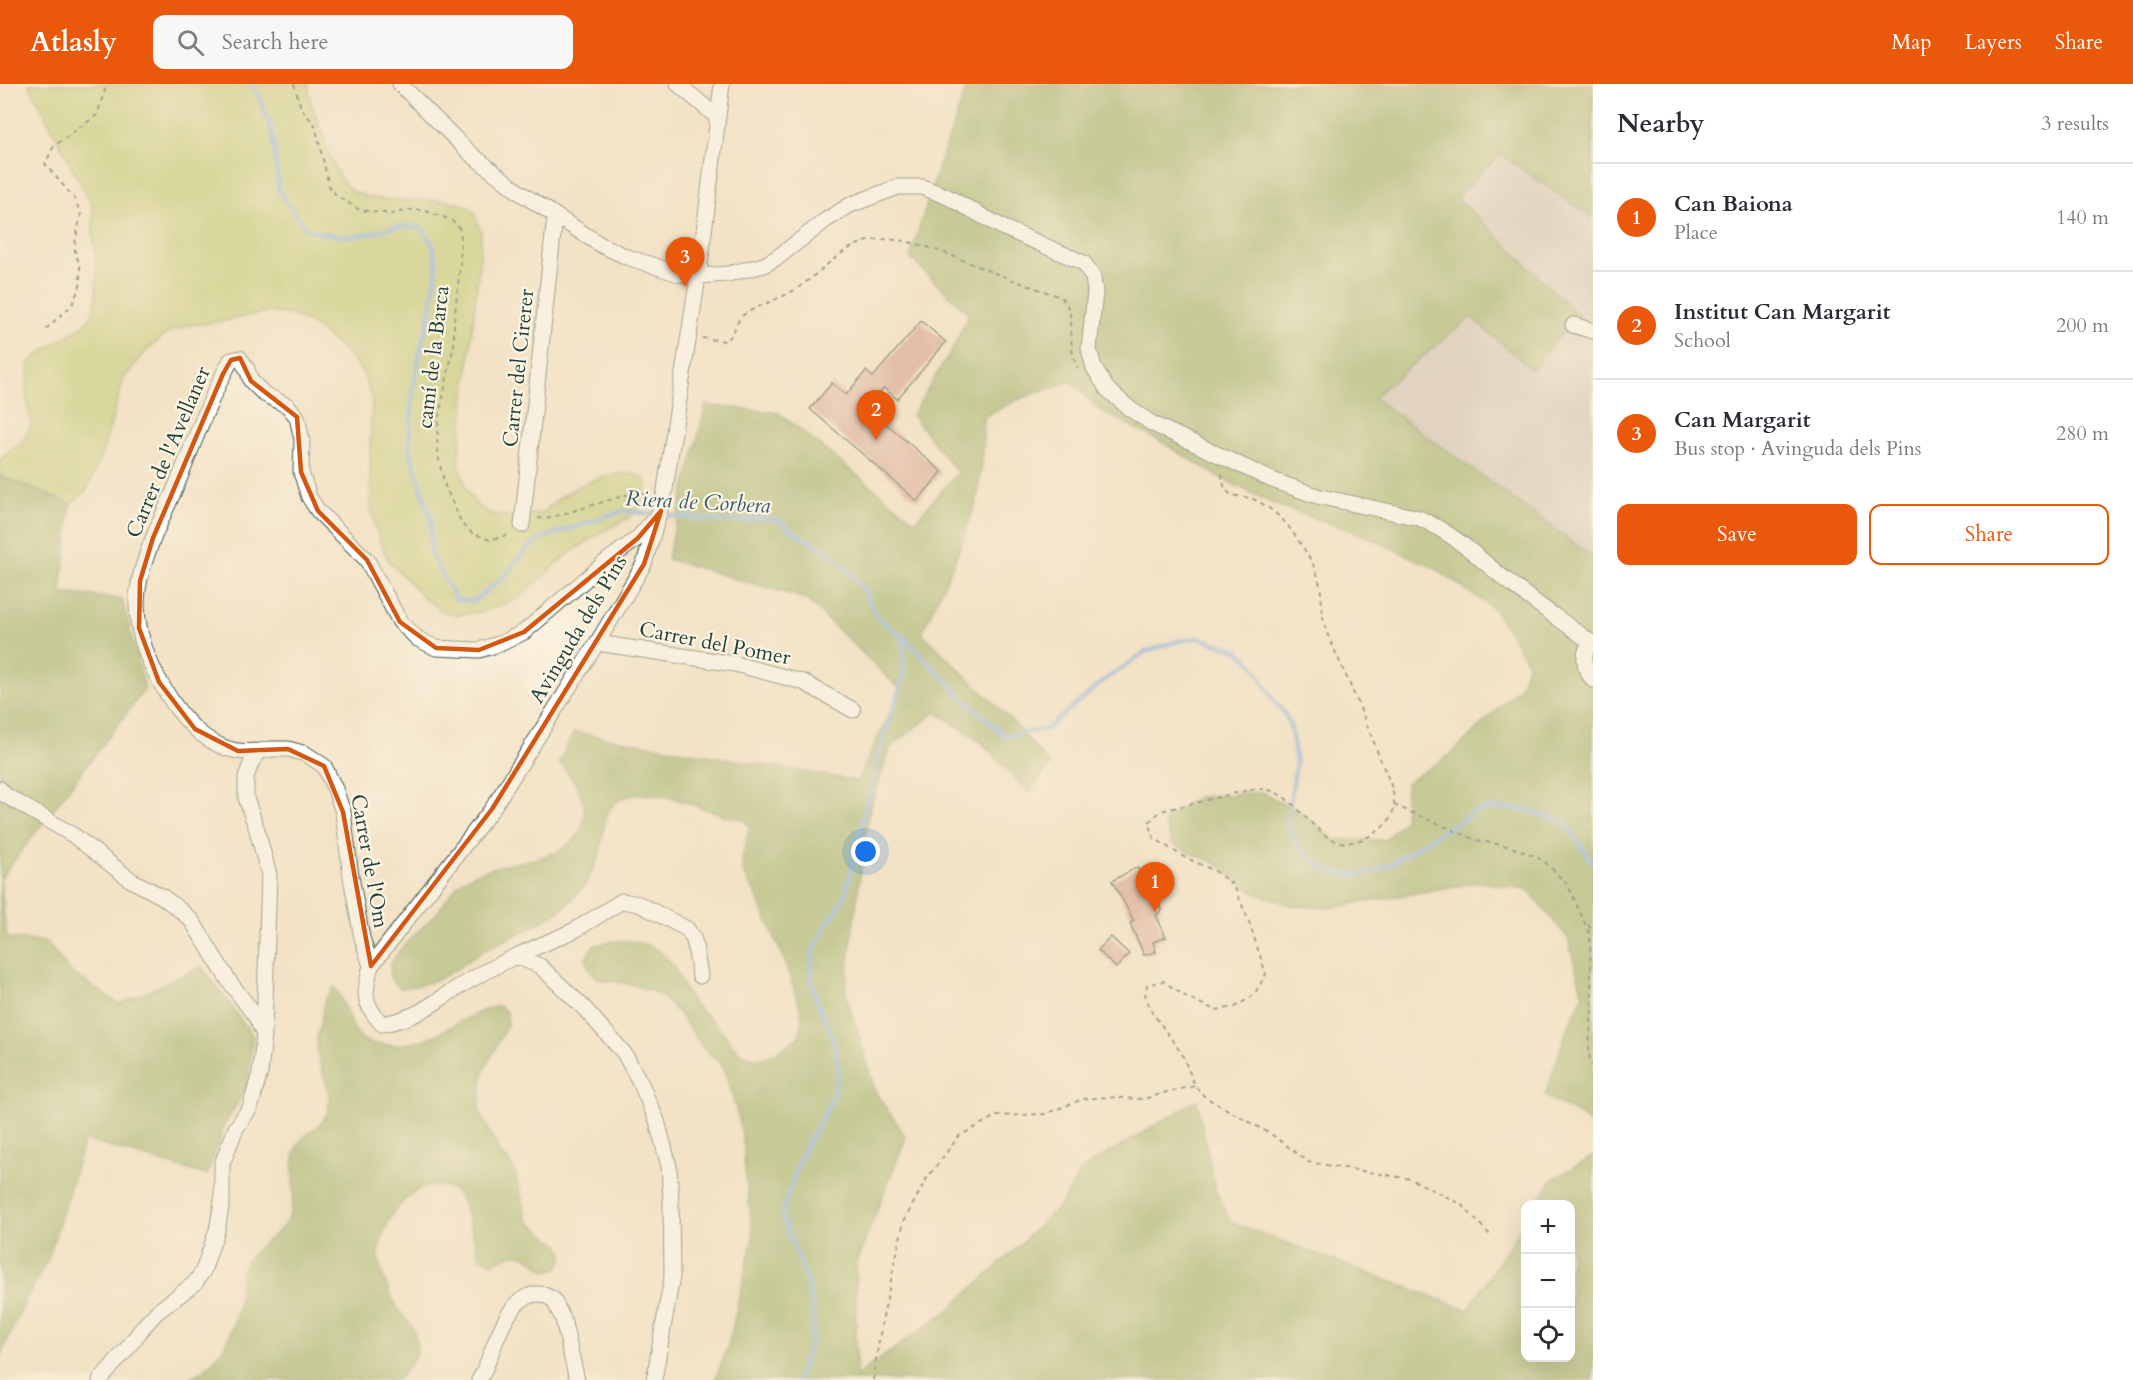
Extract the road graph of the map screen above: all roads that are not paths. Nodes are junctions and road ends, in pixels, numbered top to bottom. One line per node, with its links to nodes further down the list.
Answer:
1 (400, 84): 5 (street)
2 (678, 84): 4 (street)
3 (722, 84): 4 (street, Avinguda dels Pins)
4 (717, 117): 6 (street, Avinguda dels Pins)
5 (555, 216): 6 (street); 10 (street, Carrer del Cirerer)
6 (698, 276): 9 (street, Avinguda dels Pins); 12 (street)
7 (1572, 325): 8 (street)
8 (1593, 331)
9 (661, 511): 11 (street, Avinguda dels Pins); 15 (street, Carrer de l'Avellaner)
10 (522, 525)
11 (597, 643): 14 (street, Carrer del Pomer); 18 (street, Avinguda dels Pins)
12 (1592, 643): 13 (street)
13 (1593, 680)
14 (853, 710)
15 (260, 751): 18 (street, Carrer de l'Om); 20 (street)
16 (0, 789): 20 (street)
17 (516, 956): 18 (street); 19 (street); 24 (street)
18 (371, 966)
19 (700, 976)
20 (264, 1035): 22 (street)
21 (485, 1377): 23 (street)
22 (100, 1380)
23 (577, 1380)
24 (654, 1380)

